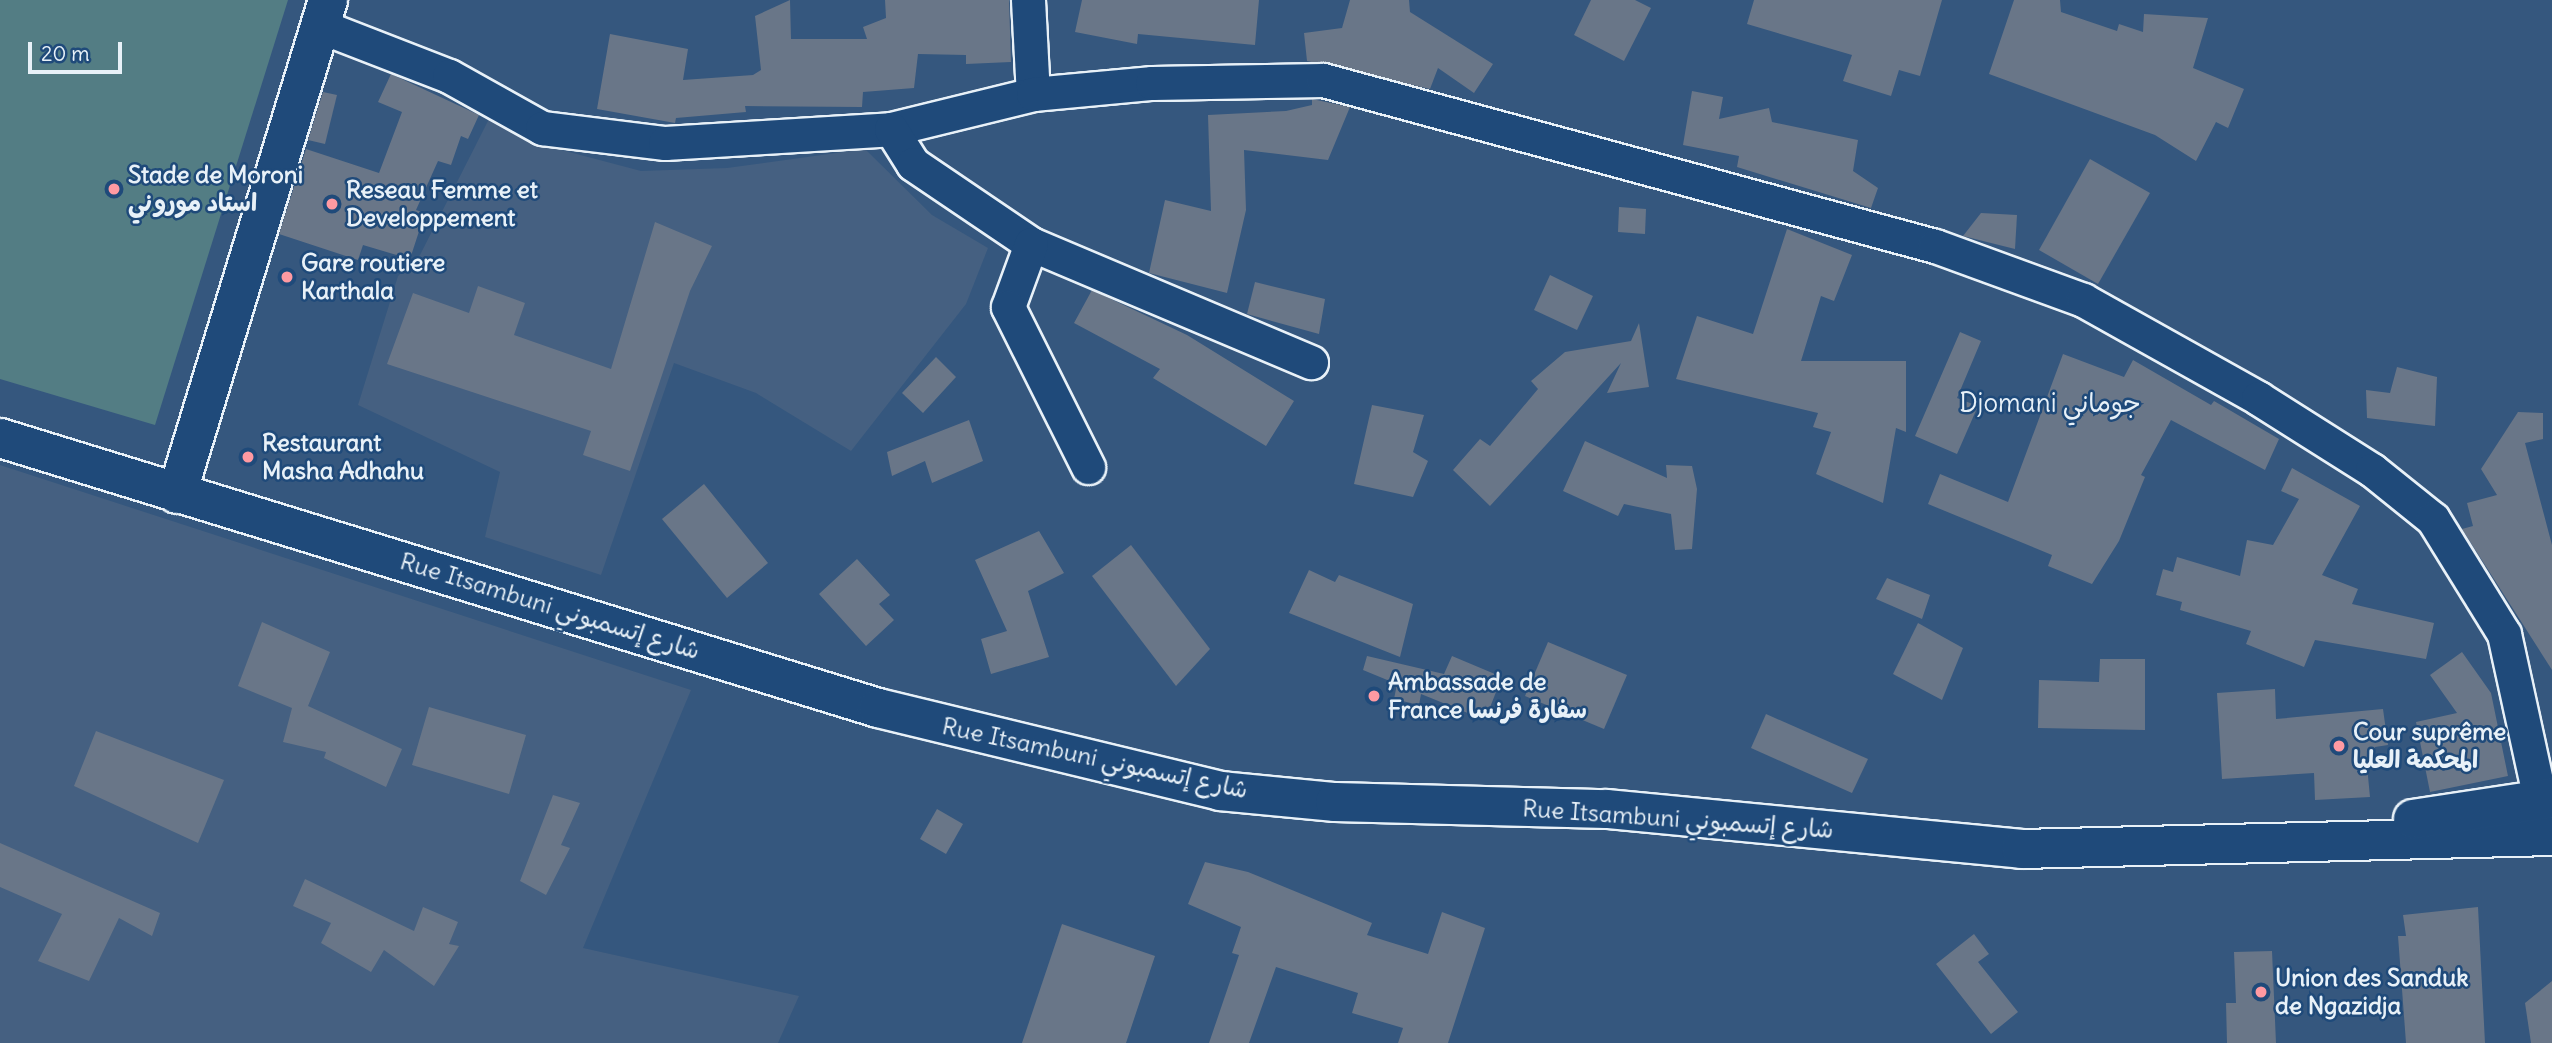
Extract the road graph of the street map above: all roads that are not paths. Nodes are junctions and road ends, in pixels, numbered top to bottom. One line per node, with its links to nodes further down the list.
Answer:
1 (1028, 0): 3 (street)
2 (324, 13): 4 (street); 9 (main road)
3 (1033, 94): 4 (street); 10 (street)
4 (891, 129): 5 (street)
5 (1031, 244): 6 (street); 8 (street)
6 (1311, 362)
7 (0, 438): 9 (main road, Rue Itsambuni شارع إتسمبوني)
8 (1088, 467)
9 (177, 494): 12 (main road, Rue Itsambuni شارع إتسمبوني)
10 (2546, 798): 12 (main road)
11 (2552, 836): 12 (main road)
12 (2273, 841)

